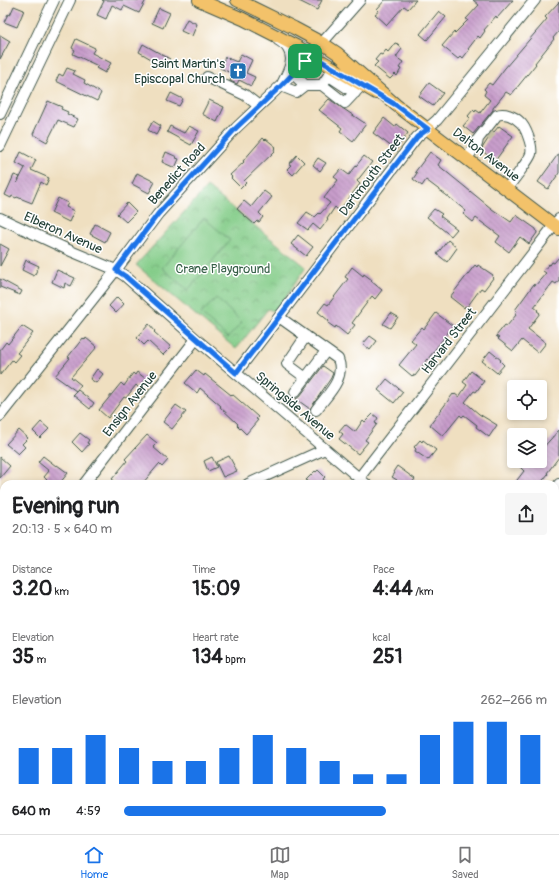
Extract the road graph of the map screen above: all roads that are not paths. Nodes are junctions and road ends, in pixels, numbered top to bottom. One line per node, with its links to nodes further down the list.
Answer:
1 (54, 0): 19 (street)
2 (70, 0): 23 (street)
3 (199, 0): 7 (main road, Dalton Avenue)
4 (237, 0): 8 (main road, Dalton Avenue)
5 (360, 0): 8 (street, Benedict Road)
6 (535, 0): 21 (street, Dartmouth Street)
7 (269, 32): 9 (main road, Dalton Avenue); 15 (street)
8 (322, 43): 9 (street, Benedict Road); 17 (main road, Dalton Avenue)
9 (311, 55): 10 (main road, Dalton Avenue); 11 (street, Benedict Road)
10 (331, 72): 14 (street); 16 (main road, Dalton Avenue)
11 (293, 74): 13 (street); 15 (street, Benedict Road)
12 (207, 77): 18 (street)
13 (305, 85): 14 (street); 15 (street)
14 (322, 85): 16 (street)
15 (281, 86): 18 (street, Benedict Road)
16 (358, 89): 17 (main road, Dalton Avenue)
17 (396, 105): 21 (main road, Dalton Avenue)
18 (260, 106): 28 (street, Benedict Road)
19 (0, 114)
20 (518, 120): 22 (street); 22 (street); 25 (street)
21 (428, 129): 24 (main road, Dalton Avenue); 29 (street, Dartmouth Street)
22 (477, 144): 24 (street)
23 (0, 146)
24 (467, 158): 25 (main road, Dalton Avenue)
25 (507, 188): 27 (main road, Dalton Avenue)
26 (0, 218): 28 (street, Elberon Avenue)
27 (557, 225): 42 (street, Harvard Street)
28 (116, 270): 31 (street, Springside Avenue); 37 (street, Benedict Road)
29 (279, 317): 30 (street); 33 (street, Dartmouth Street)
30 (306, 336): 32 (street); 34 (street)
31 (196, 339): 33 (street, Springside Avenue); 39 (street, Ensign Avenue)
32 (326, 351): 34 (street); 36 (street)
33 (236, 373): 38 (street, Springside Avenue)
34 (306, 378): 35 (street)
35 (295, 392)
36 (316, 410)
37 (0, 416)
38 (325, 449): 40 (street); 41 (street, Springside Avenue)
39 (87, 480)
40 (257, 480)
41 (361, 480)
42 (363, 480)

